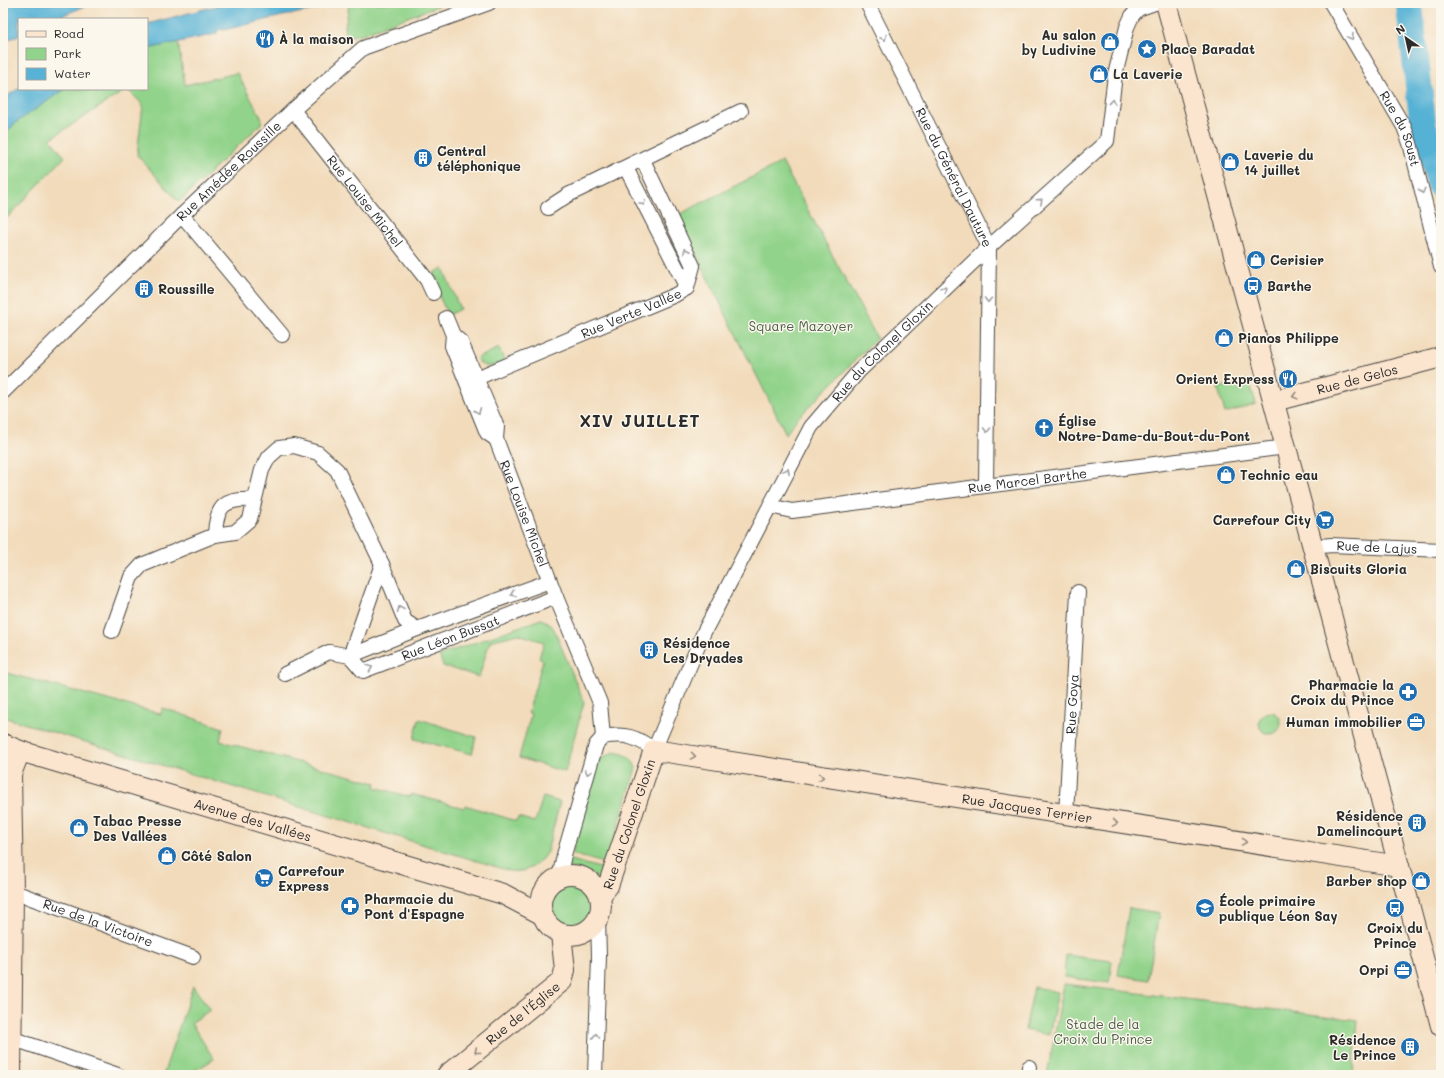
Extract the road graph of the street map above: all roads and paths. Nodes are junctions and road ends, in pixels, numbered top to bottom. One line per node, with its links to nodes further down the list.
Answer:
1 (489, 3): 6 (street, Rue Amédée Roussille)
2 (866, 3): 12 (street, Rue du Général Dauture, one-way to 12)
3 (1154, 3): 12 (street, Rue du Colonel Gloxin, one-way to 3)
4 (1166, 3): 21 (street)
5 (1331, 3): 13 (street, Rue du Soust, one-way to 13)
6 (293, 110): 11 (street, Rue Amédée Roussille); 15 (street, Rue Louise Michel)
7 (741, 110): 8 (street)
8 (643, 160): 9 (street); 14 (street, Rue Verte Vallée, one-way to 8)
9 (626, 168): 10 (street); 14 (street, one-way to 14)
10 (548, 208)
11 (182, 215): 17 (street); 20 (street, Rue Amédée Roussille)
12 (989, 247): 23 (street, Rue du Général Dauture, one-way to 23); 25 (street, Rue du Colonel Gloxin, one-way to 12)
13 (1441, 267)
14 (687, 288): 19 (street, Rue Verte Vallée)
15 (433, 293)
16 (446, 318): 19 (street, Rue Louise Michel)
17 (282, 335)
18 (1441, 357): 21 (street, Rue de Gelos, one-way to 21)
19 (472, 380): 30 (street, Rue Louise Michel)
20 (3, 392)
21 (1274, 401): 22 (street)
22 (1286, 447): 23 (street, Rue Marcel Barthe); 27 (street)
23 (986, 485): 25 (street, Rue Marcel Barthe)
24 (254, 500): 26 (street, Rue Léon Bussat); 26 (street); 29 (street, Rue Léon Bussat)
25 (770, 506): 41 (street, Rue du Colonel Gloxin)
26 (215, 535): 34 (street, Rue Léon Bussat)
27 (1313, 547): 28 (street, Rue de Lajus); 43 (street)
28 (1441, 550)
29 (382, 564): 33 (street, Rue Léon Bussat, one-way to 29); 35 (street)
30 (550, 580): 32 (street, Rue Louise Michel); 33 (street, Rue Léon Bussat, one-way to 33)
31 (1078, 592): 42 (street, Rue Goya)
32 (556, 597): 35 (street, Rue Léon Bussat, one-way to 32); 37 (street, Rue Louise Michel)
33 (417, 629): 35 (street)
34 (112, 631)
35 (350, 656): 36 (street)
36 (285, 674)
37 (602, 711): 38 (street, Rue Louise Michel); 39 (street, Rue Louise Michel)
38 (617, 734): 39 (street, Rue du Colonel Gloxin); 41 (street, Rue du Colonel Gloxin)
39 (603, 737): 44 (street, one-way to 44)
40 (11, 748): 45 (street); 47 (street, Avenue des Vallées)
41 (654, 750): 42 (street, Rue Jacques Terrier, one-way to 42); 48 (street, Rue du Colonel Gloxin)
42 (1066, 815): 43 (street, Rue Jacques Terrier, one-way to 43)
43 (1399, 866): 53 (street)
44 (559, 878): 46 (street); 48 (street)
45 (8, 890): 52 (street, Rue de la Victoire); 54 (street)
46 (544, 893): 47 (street, Avenue des Vallées); 49 (street)
47 (503, 894): 49 (street, Avenue des Vallées)
48 (600, 896): 50 (street)
49 (543, 915): 51 (street)
50 (598, 919): 51 (street); 58 (street, one-way to 50)
51 (561, 934): 57 (street, Rue de l'Église, one-way to 57)
52 (193, 957)
53 (1441, 1026)
54 (8, 1045): 55 (street); 56 (street)
55 (11, 1075)
56 (118, 1075)
57 (447, 1075)
58 (595, 1075)

